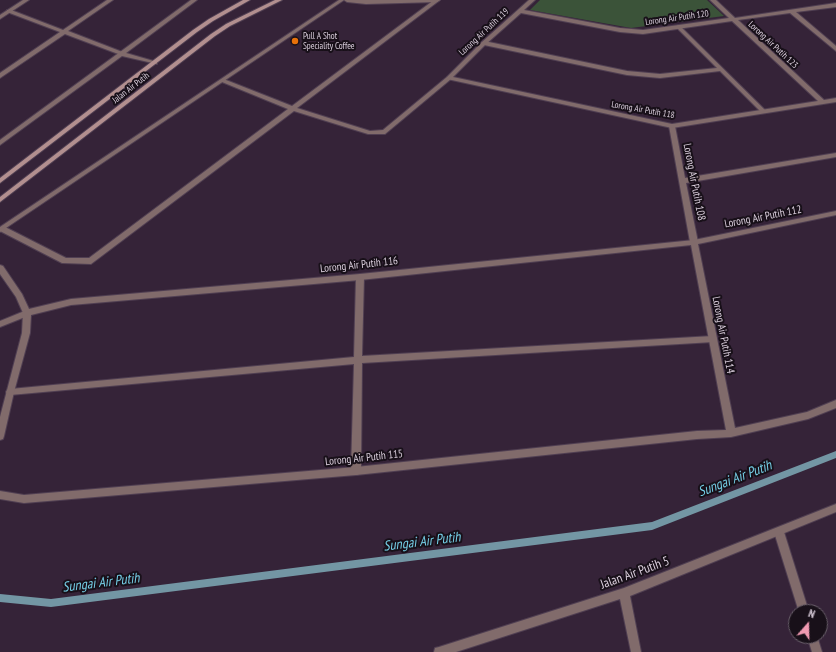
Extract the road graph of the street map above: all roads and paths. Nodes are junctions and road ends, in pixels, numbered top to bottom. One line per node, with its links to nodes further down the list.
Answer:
1 (26, 0): 12 (street)
2 (110, 0): 18 (street)
3 (194, 0): 21 (street)
4 (247, 0): 22 (street, Jalan Air Putih)
5 (279, 0): 36 (street, Jalan Air Putih)
6 (342, 0): 26 (street)
7 (347, 0): 8 (street)
8 (437, 0): 29 (street)
9 (532, 0): 13 (street, Lorong Air Putih 119)
10 (712, 0): 16 (street, Lorong Air Putih 123)
11 (836, 5): 14 (street, Lorong Air Putih 120)
12 (9, 11): 15 (street); 18 (street)
13 (520, 11): 17 (street, Lorong Air Putih 120); 19 (street, Lorong Air Putih 119)
14 (791, 11): 16 (street, Lorong Air Putih 120); 20 (street)
15 (0, 17)
16 (733, 19): 17 (street, Lorong Air Putih 120); 28 (street, Lorong Air Putih 123)
17 (679, 27): 23 (street)
18 (64, 32): 21 (street); 24 (street)
19 (484, 43): 23 (street); 25 (street, Lorong Air Putih 119)
20 (836, 49)
21 (123, 54): 22 (street); 32 (street)
22 (155, 63): 34 (street, Jalan Air Putih)
23 (721, 69): 30 (street)
24 (0, 76)
25 (448, 78): 29 (street, Lorong Air Putih 119); 31 (street, Lorong Air Putih 118)
26 (224, 80): 29 (street, Lorong Air Putih 119); 38 (street)
27 (836, 100): 28 (street, Lorong Air Putih 118)
28 (822, 102): 30 (street, Lorong Air Putih 118)
29 (293, 110): 38 (street)
30 (764, 112): 31 (street, Lorong Air Putih 118)
31 (672, 126): 35 (street, Lorong Air Putih 108)
32 (0, 143)
33 (836, 155): 35 (street)
34 (0, 181)
35 (683, 181): 39 (street, Lorong Air Putih 108)
36 (0, 200)
37 (836, 213): 39 (street, Lorong Air Putih 112)
38 (1, 230)
39 (694, 242): 41 (street, Lorong Air Putih 116); 44 (street, Lorong Air Putih 114)
40 (0, 268): 42 (street)
41 (360, 277): 42 (street, Lorong Air Putih 116); 45 (street)
42 (27, 313): 43 (street, Lorong Air Putih 116); 46 (street)
43 (0, 324)
44 (713, 339): 45 (street); 48 (street, Lorong Air Putih 114)
45 (358, 360): 46 (street); 50 (street)
46 (10, 392): 49 (street)
47 (836, 404): 48 (street, Lorong Air Putih 115)
48 (731, 433): 50 (street, Lorong Air Putih 115)
49 (0, 436)
50 (356, 471): 51 (street, Lorong Air Putih 115)
51 (0, 495)
52 (836, 508): 53 (street, Jalan Air Putih 5)
53 (779, 532): 54 (street, Jalan Air Putih 5); 55 (street)
54 (624, 593): 56 (street, Jalan Air Putih 5); 57 (street)
55 (802, 604)
56 (440, 652)
57 (636, 652)

